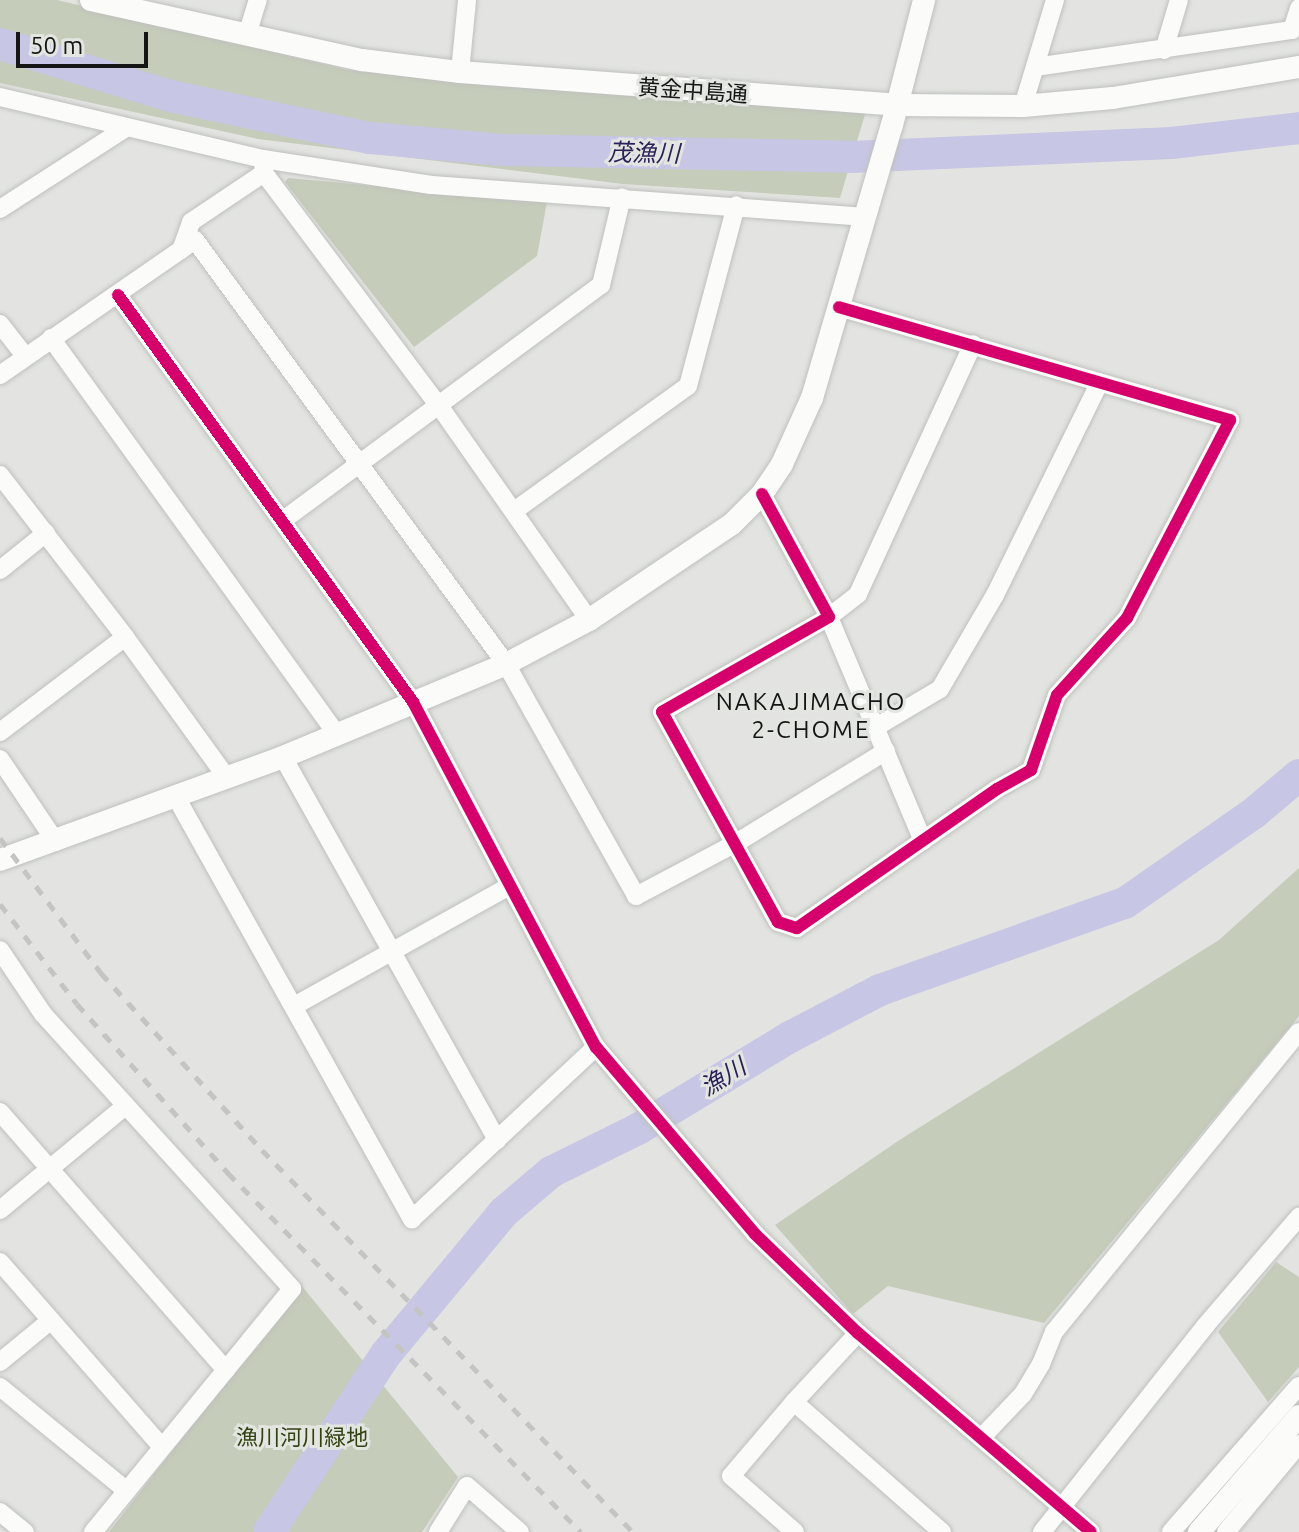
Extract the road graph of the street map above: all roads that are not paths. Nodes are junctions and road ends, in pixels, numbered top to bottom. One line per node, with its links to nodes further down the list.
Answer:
1 (91, 0): 8 (street, 黄金中島通)
2 (258, 0): 8 (street)
3 (467, 0): 12 (street)
4 (924, 0): 15 (street)
5 (1055, 0): 10 (street)
6 (1179, 0): 9 (street)
7 (1299, 8): 9 (street)
8 (247, 35): 12 (street, 黄金中島通)
9 (1164, 50): 10 (street)
10 (1035, 67): 14 (street)
11 (1299, 67): 14 (street, 黄金中島通)
12 (460, 72): 15 (street, 黄金中島通)
13 (0, 97): 16 (street)
14 (1023, 106): 15 (street, 黄金中島通)
15 (894, 115): 21 (street)
16 (127, 127): 17 (street); 20 (street)
17 (264, 166): 18 (street); 22 (street); 31 (street)
18 (622, 197): 19 (street); 31 (street)
19 (736, 205): 21 (street); 35 (street)
20 (0, 209)
21 (864, 217): 24 (street)
22 (181, 250): 23 (street); 32 (street)
23 (118, 295): 26 (street); 36 (street)
24 (839, 307): 27 (street); 34 (street)
25 (0, 324): 28 (street)
26 (51, 338): 28 (street); 46 (street)
27 (973, 344): 30 (street); 39 (street)
28 (25, 356): 29 (street)
29 (0, 375)
30 (1100, 382): 44 (street); 52 (street)
31 (440, 407): 32 (street); 35 (street)
32 (361, 462): 36 (street); 42 (street)
33 (0, 475): 37 (street)
34 (762, 494): 39 (street); 40 (street)
35 (514, 511): 40 (street)
36 (282, 521): 43 (street)
37 (46, 533): 38 (street); 41 (street)
38 (0, 570)
39 (829, 617): 44 (street); 54 (street)
40 (589, 620): 42 (street)
41 (125, 637): 45 (street); 50 (street)
42 (506, 664): 43 (street); 54 (street)
43 (413, 702): 46 (street); 56 (street)
44 (876, 727): 47 (street)
45 (0, 732)
46 (336, 733): 48 (street)
47 (886, 751): 52 (street); 54 (street)
48 (283, 757): 50 (street); 58 (street)
49 (0, 759): 53 (street)
50 (227, 778): 51 (street)
51 (176, 797): 53 (street); 59 (street)
52 (923, 841): 54 (street)
53 (56, 842): 55 (street)
54 (736, 843)
55 (0, 860)
56 (510, 886): 58 (street); 61 (street)
57 (0, 950): 62 (street)
58 (392, 951): 59 (street); 64 (street)
59 (294, 1006): 64 (street)
60 (1298, 1035): 77 (street)
61 (596, 1047): 64 (street); 70 (street)
62 (124, 1107): 65 (street); 72 (street)
63 (0, 1112): 65 (street)
64 (497, 1140)
65 (48, 1169): 66 (street); 72 (street)
66 (0, 1210)
67 (1299, 1217): 81 (street)
68 (0, 1262): 69 (street)
69 (50, 1321): 71 (street); 79 (street)
70 (858, 1333): 75 (street); 77 (street)
71 (0, 1362)
72 (226, 1370): 79 (street)
73 (1299, 1386): 91 (street)
74 (0, 1387): 80 (street)
75 (794, 1402): 87 (street); 88 (street)
76 (1299, 1416): 92 (street)
77 (982, 1437): 81 (street)
78 (1299, 1444): 93 (street)
79 (161, 1446): 80 (street)
80 (126, 1490): 84 (street)
81 (1063, 1508): 89 (street); 90 (street)
82 (0, 1512): 83 (street)
83 (25, 1532)
84 (93, 1532)
85 (438, 1532): 86 (street)
86 (520, 1532)
87 (795, 1532)
88 (942, 1532)
89 (1042, 1532)
90 (1091, 1532)
91 (1171, 1532)
92 (1199, 1532)
93 (1226, 1532)

